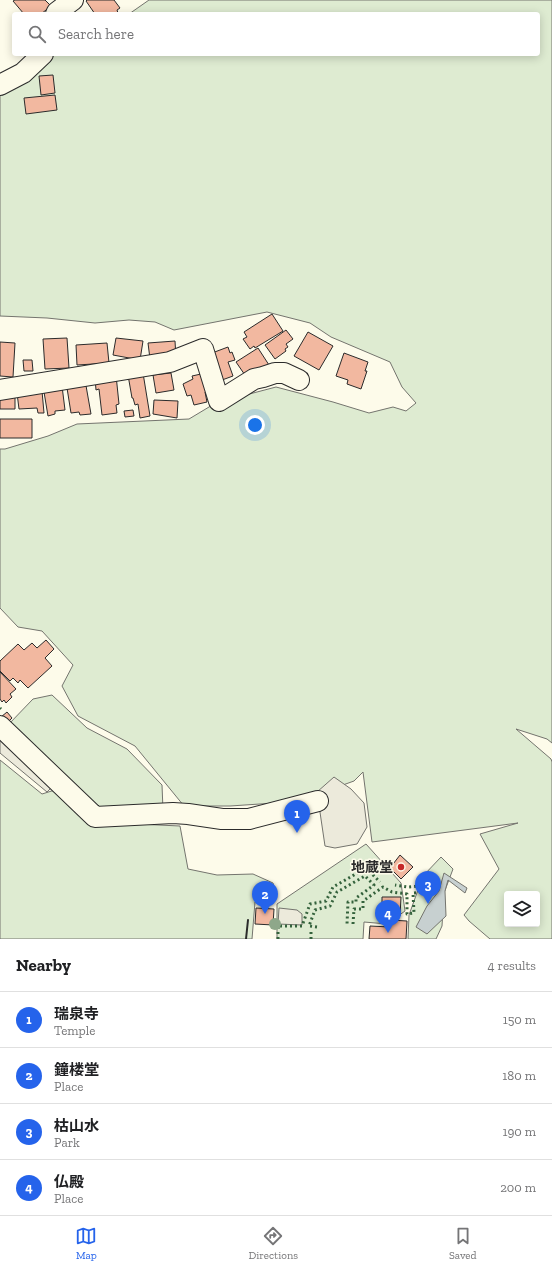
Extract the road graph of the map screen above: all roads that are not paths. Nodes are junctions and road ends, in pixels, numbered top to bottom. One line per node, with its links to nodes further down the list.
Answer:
1 (72, 0): 2 (lane)
2 (57, 12)
3 (41, 56): 4 (lane)
4 (0, 85)
5 (299, 380): 6 (lane)
6 (0, 390)
7 (0, 726): 8 (lane)
8 (318, 801)

